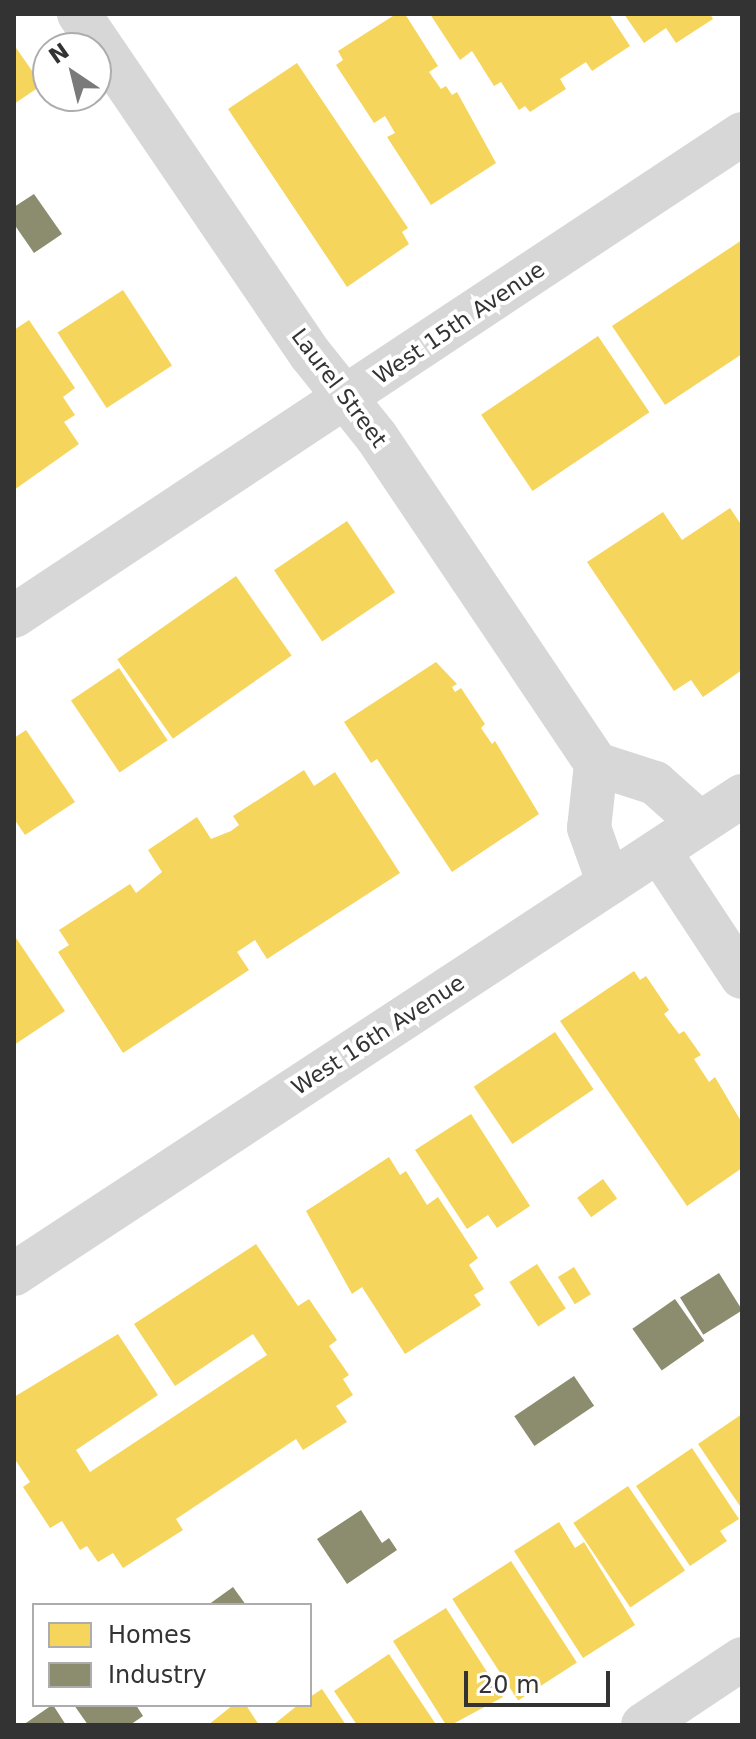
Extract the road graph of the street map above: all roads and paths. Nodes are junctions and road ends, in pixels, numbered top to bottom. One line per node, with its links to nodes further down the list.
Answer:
1 (79, 14): 3 (street, Laurel Street)
2 (742, 134): 3 (street, West 15th Avenue)
3 (345, 398): 4 (street, West 15th Avenue); 5 (street, Laurel Street)
4 (14, 616)
5 (596, 764): 7 (street); 9 (street)
6 (742, 796): 7 (street, West 16th Avenue)
7 (700, 823): 8 (street, West 16th Avenue)
8 (659, 851): 9 (street, West 16th Avenue); 10 (street)
9 (609, 884): 11 (street, West 16th Avenue)
10 (742, 977)
11 (14, 1274)
12 (742, 1659): 13 (street)
13 (643, 1725)

